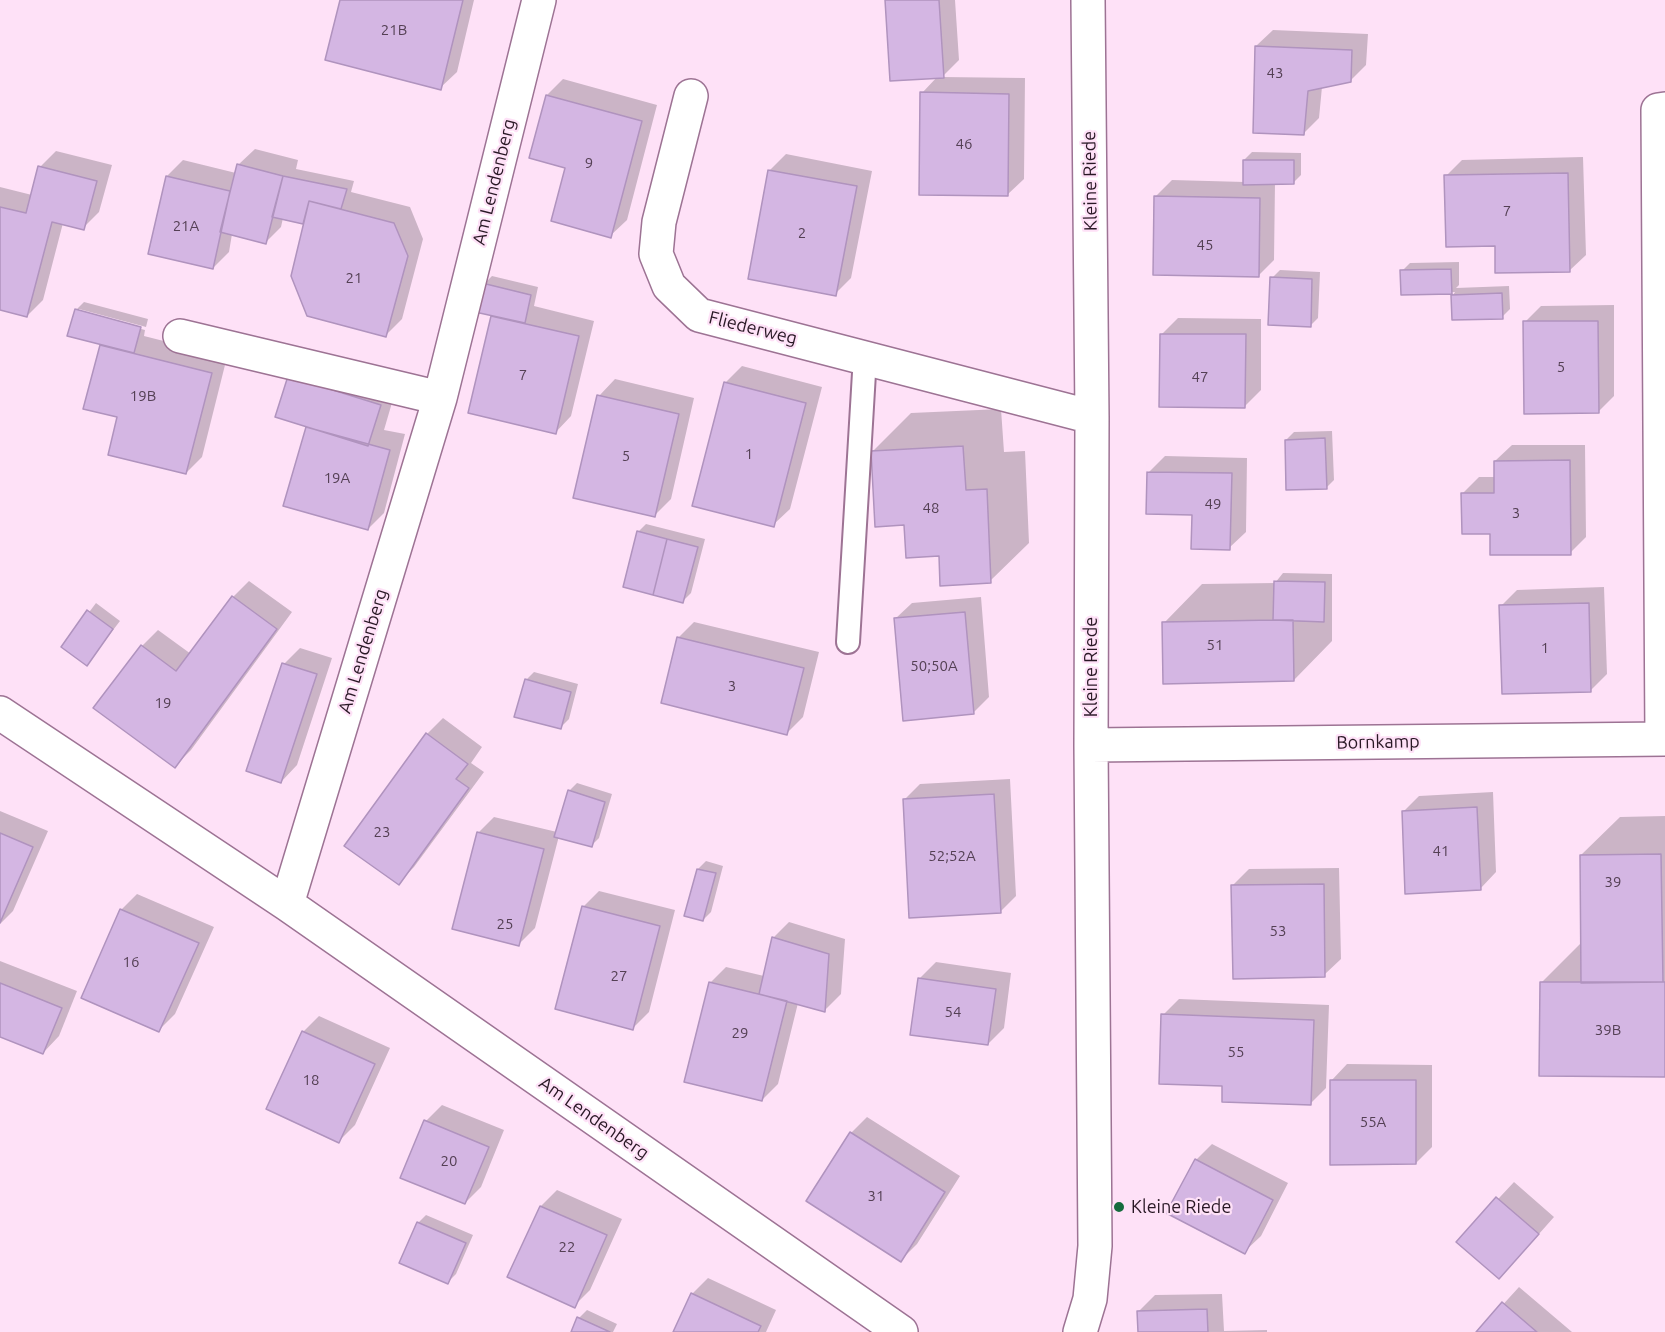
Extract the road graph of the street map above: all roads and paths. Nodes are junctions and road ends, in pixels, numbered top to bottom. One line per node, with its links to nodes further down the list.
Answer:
1 (539, 0): 7 (street, Am Lendenberg)
2 (1088, 0): 8 (street, Kleine Riede)
3 (691, 96): 6 (street, Fliederweg)
4 (1665, 109): 11 (street)
5 (180, 336): 7 (street)
6 (865, 356): 8 (street, Fliederweg); 9 (lane)
7 (440, 398): 13 (street, Am Lendenberg)
8 (1092, 417): 12 (street, Kleine Riede)
9 (848, 642)
10 (0, 713): 13 (street, Am Lendenberg)
11 (1664, 739): 12 (street, Bornkamp)
12 (1091, 746): 15 (street, Kleine Riede)
13 (287, 904): 14 (street, Am Lendenberg)
14 (901, 1332)
15 (1080, 1332)

